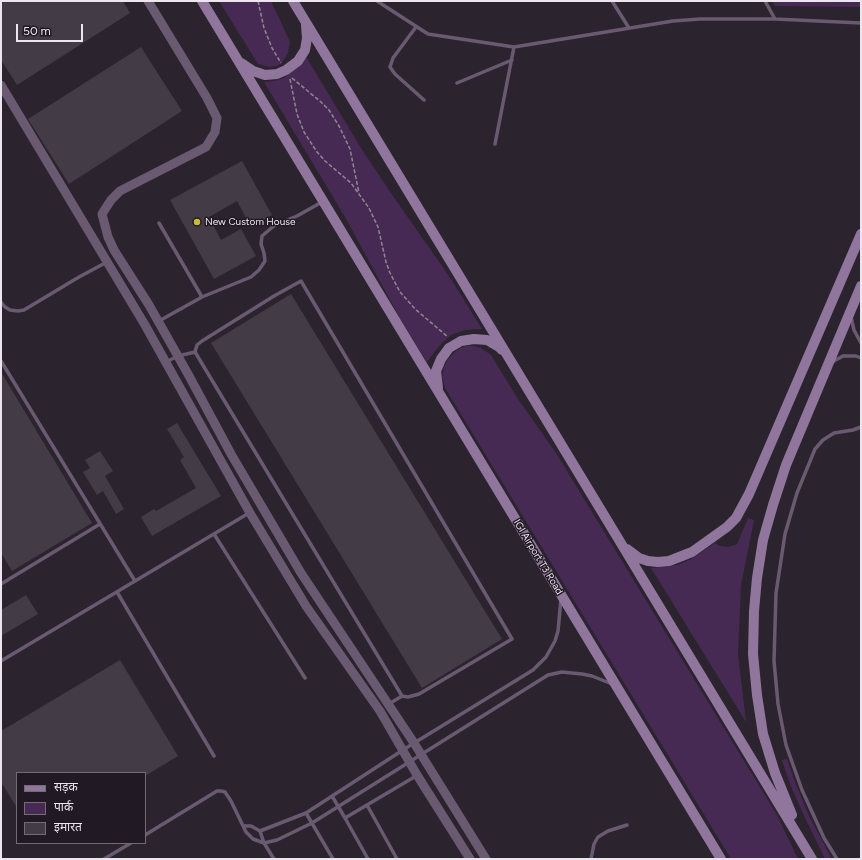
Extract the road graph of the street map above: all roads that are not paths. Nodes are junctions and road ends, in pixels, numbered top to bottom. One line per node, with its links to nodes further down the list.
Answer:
1 (148, 1): 27 (street)
2 (202, 1): 13 (main road, IGI Airport T3 Road)
3 (293, 1): 7 (main road)
4 (377, 1): 10 (lane)
5 (612, 1): 11 (lane)
6 (765, 1): 8 (lane)
7 (301, 14): 13 (main road); 31 (main road)
8 (775, 19): 9 (lane); 11 (lane)
9 (861, 23)
10 (416, 27): 12 (lane); 17 (lane)
11 (629, 28): 12 (lane)
12 (514, 46): 14 (lane)
13 (234, 55): 19 (main road, IGI Airport T3 Road)
14 (512, 60): 15 (lane); 18 (lane)
15 (457, 83)
16 (1, 85): 22 (street)
17 (424, 100)
18 (494, 144)
19 (323, 201): 24 (lane); 36 (main road, IGI Airport T3 Road)
20 (159, 223): 24 (lane)
21 (861, 234): 41 (main road)
22 (108, 262): 25 (lane); 34 (street)
23 (861, 286): 26 (main road)
24 (202, 297): 27 (lane)
25 (1, 302)
26 (851, 309): 28 (lane); 35 (main road)
27 (158, 321): 30 (street)
28 (861, 343)
29 (195, 352): 30 (lane); 49 (lane); 49 (lane)
30 (178, 356): 34 (lane); 50 (street)
31 (508, 356): 36 (main road); 41 (main road)
32 (861, 358): 35 (lane)
33 (1, 361): 39 (lane)
34 (166, 362): 38 (street)
35 (825, 371): 69 (main road)
36 (441, 397): 45 (main road, IGI Airport T3 Road)
37 (861, 426): 80 (lane)
38 (250, 513): 40 (lane); 52 (street)
39 (100, 524): 42 (lane); 43 (lane)
40 (214, 534): 42 (lane); 47 (lane)
41 (622, 544): 69 (main road)
42 (135, 581): 44 (lane)
43 (1, 584)
44 (117, 592): 46 (lane); 54 (lane)
45 (562, 596): 48 (main road, IGI Airport T3 Road); 51 (lane)
46 (1, 661)
47 (305, 678)
48 (617, 686): 53 (lane); 78 (main road, IGI Airport T3 Road)
49 (402, 696): 50 (lane)
50 (388, 704): 51 (street)
51 (414, 743): 52 (lane); 53 (street)
52 (403, 750): 55 (street); 57 (lane)
53 (421, 755): 55 (lane); 76 (street)
54 (214, 756)
55 (410, 762): 56 (street); 59 (lane)
56 (417, 775): 58 (lane); 75 (street)
57 (332, 796): 59 (lane); 60 (lane)
58 (367, 805): 61 (lane); 74 (lane)
59 (338, 807): 61 (lane); 62 (lane)
60 (306, 813): 62 (lane); 65 (lane)
61 (346, 818): 73 (lane)
62 (312, 823): 67 (lane); 72 (lane)
63 (627, 825): 77 (lane)
64 (243, 826): 65 (lane); 66 (lane); 67 (lane)
65 (260, 831): 67 (lane)
66 (146, 834)
67 (264, 843): 71 (lane)
68 (129, 844): 70 (lane)
69 (804, 844): 79 (main road)
70 (104, 859)
71 (274, 859)
72 (333, 859)
73 (368, 859)
74 (397, 859)
75 (470, 859)
76 (486, 859)
77 (591, 859)
78 (721, 859)
79 (812, 859)
80 (837, 859)

